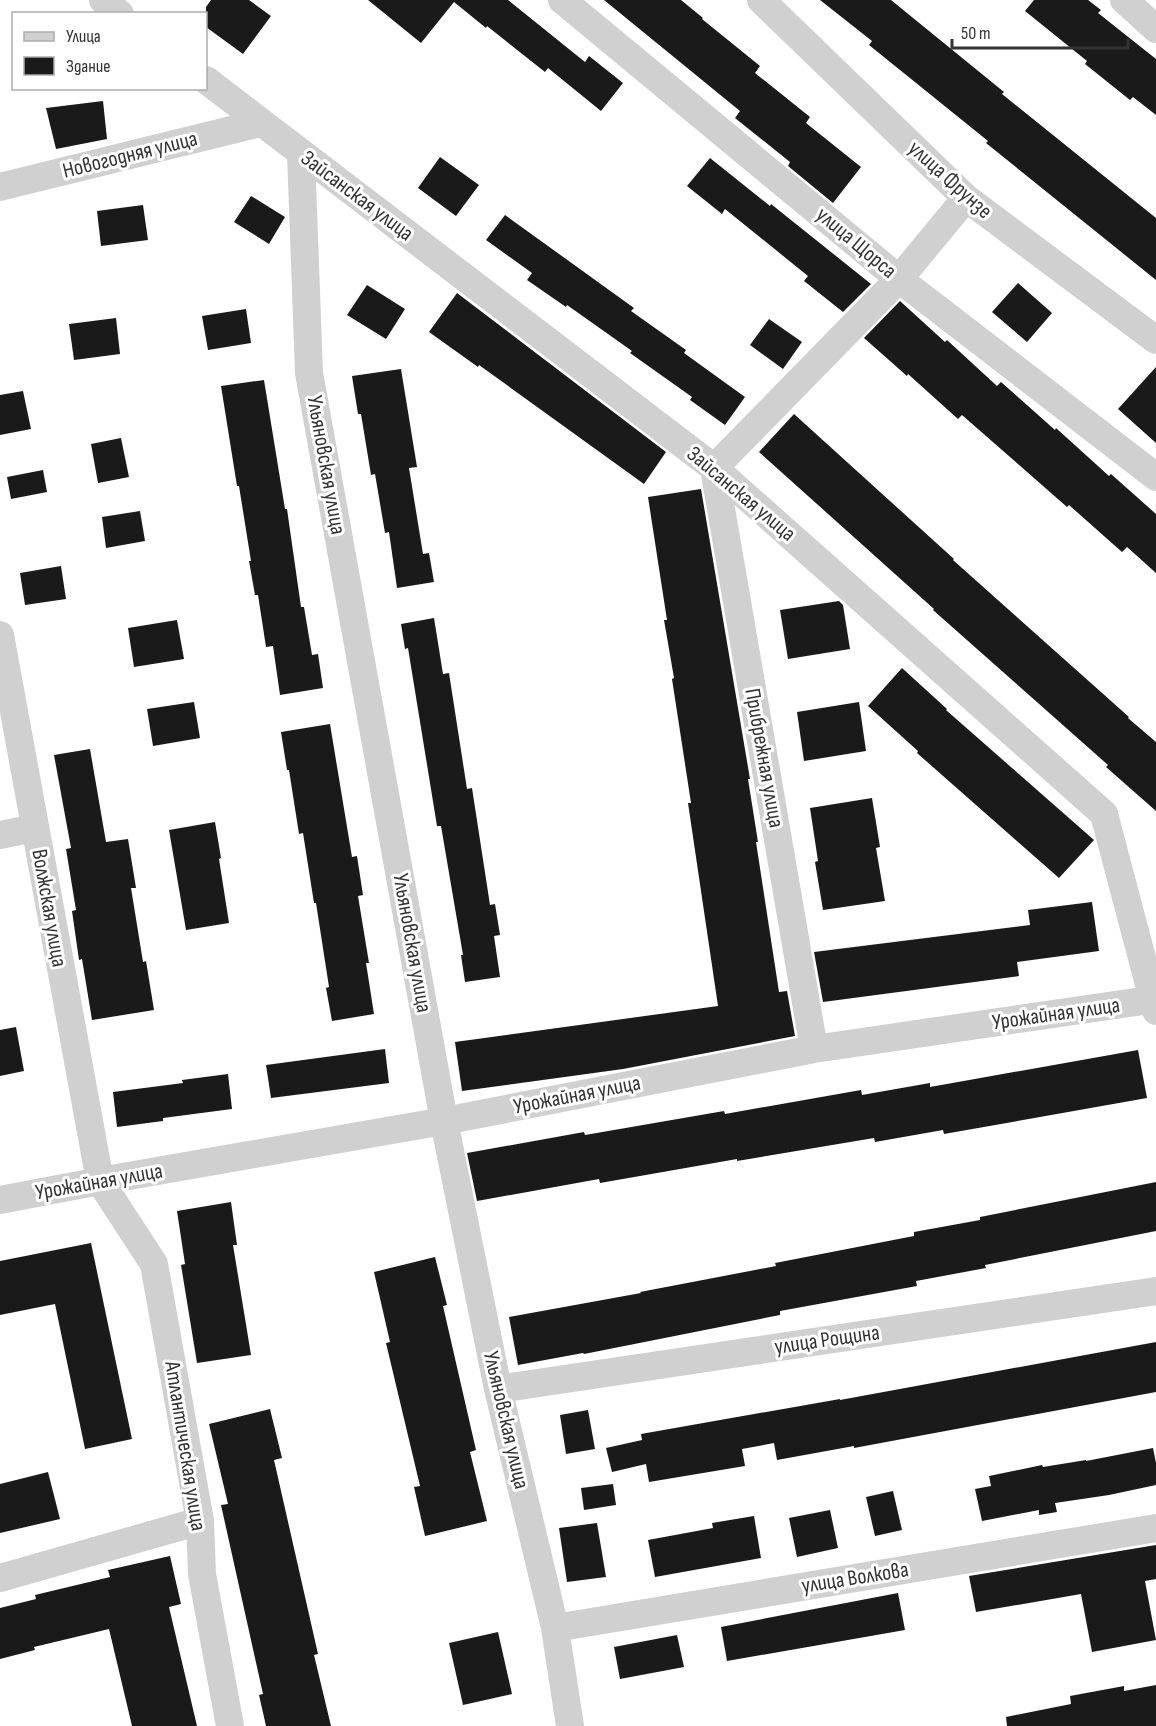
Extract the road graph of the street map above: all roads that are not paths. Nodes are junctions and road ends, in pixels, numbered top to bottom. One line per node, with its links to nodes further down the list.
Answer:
1 (103, 0): 5 (street)
2 (562, 0): 12 (street, улица Щорса)
3 (761, 0): 11 (street, улица Фрунзе)
4 (1124, 0): 6 (street)
5 (118, 12)
6 (1153, 21)
7 (207, 81): 8 (street, Зайсанская улица)
8 (260, 123): 9 (street, Зайсанская улица); 10 (street, Новогодняя улица)
9 (301, 154): 14 (street, Зайсанская улица); 21 (street, Ульяновская улица)
10 (0, 187)
11 (966, 198): 12 (street); 13 (street, улица Фрунзе)
12 (899, 279): 14 (street); 15 (street, улица Щорса)
13 (1156, 340)
14 (714, 468): 19 (street, Зайсанская улица); 20 (street, Прибрежная улица)
15 (1156, 477)
16 (0, 635): 17 (street, Волжская улица)
17 (34, 828): 18 (street); 22 (street, Волжская улица)
18 (0, 835)
19 (1155, 1003): 20 (street, Урожайная улица)
20 (814, 1049): 21 (street, Урожайная улица)
21 (444, 1121): 22 (street, Урожайная улица); 25 (street, Ульяновская улица)
22 (100, 1181): 23 (street, Урожайная улица); 26 (street, Атлантическая улица)
23 (0, 1200)
24 (1156, 1291): 25 (street, улица Рощина)
25 (498, 1389): 29 (street, Ульяновская улица)
26 (200, 1521): 28 (street); 30 (street, Атлантическая улица)
27 (1156, 1528): 29 (street, улица Волкова)
28 (0, 1578)
29 (555, 1628): 31 (street, Ульяновская улица)
30 (230, 1726)
31 (570, 1726)

